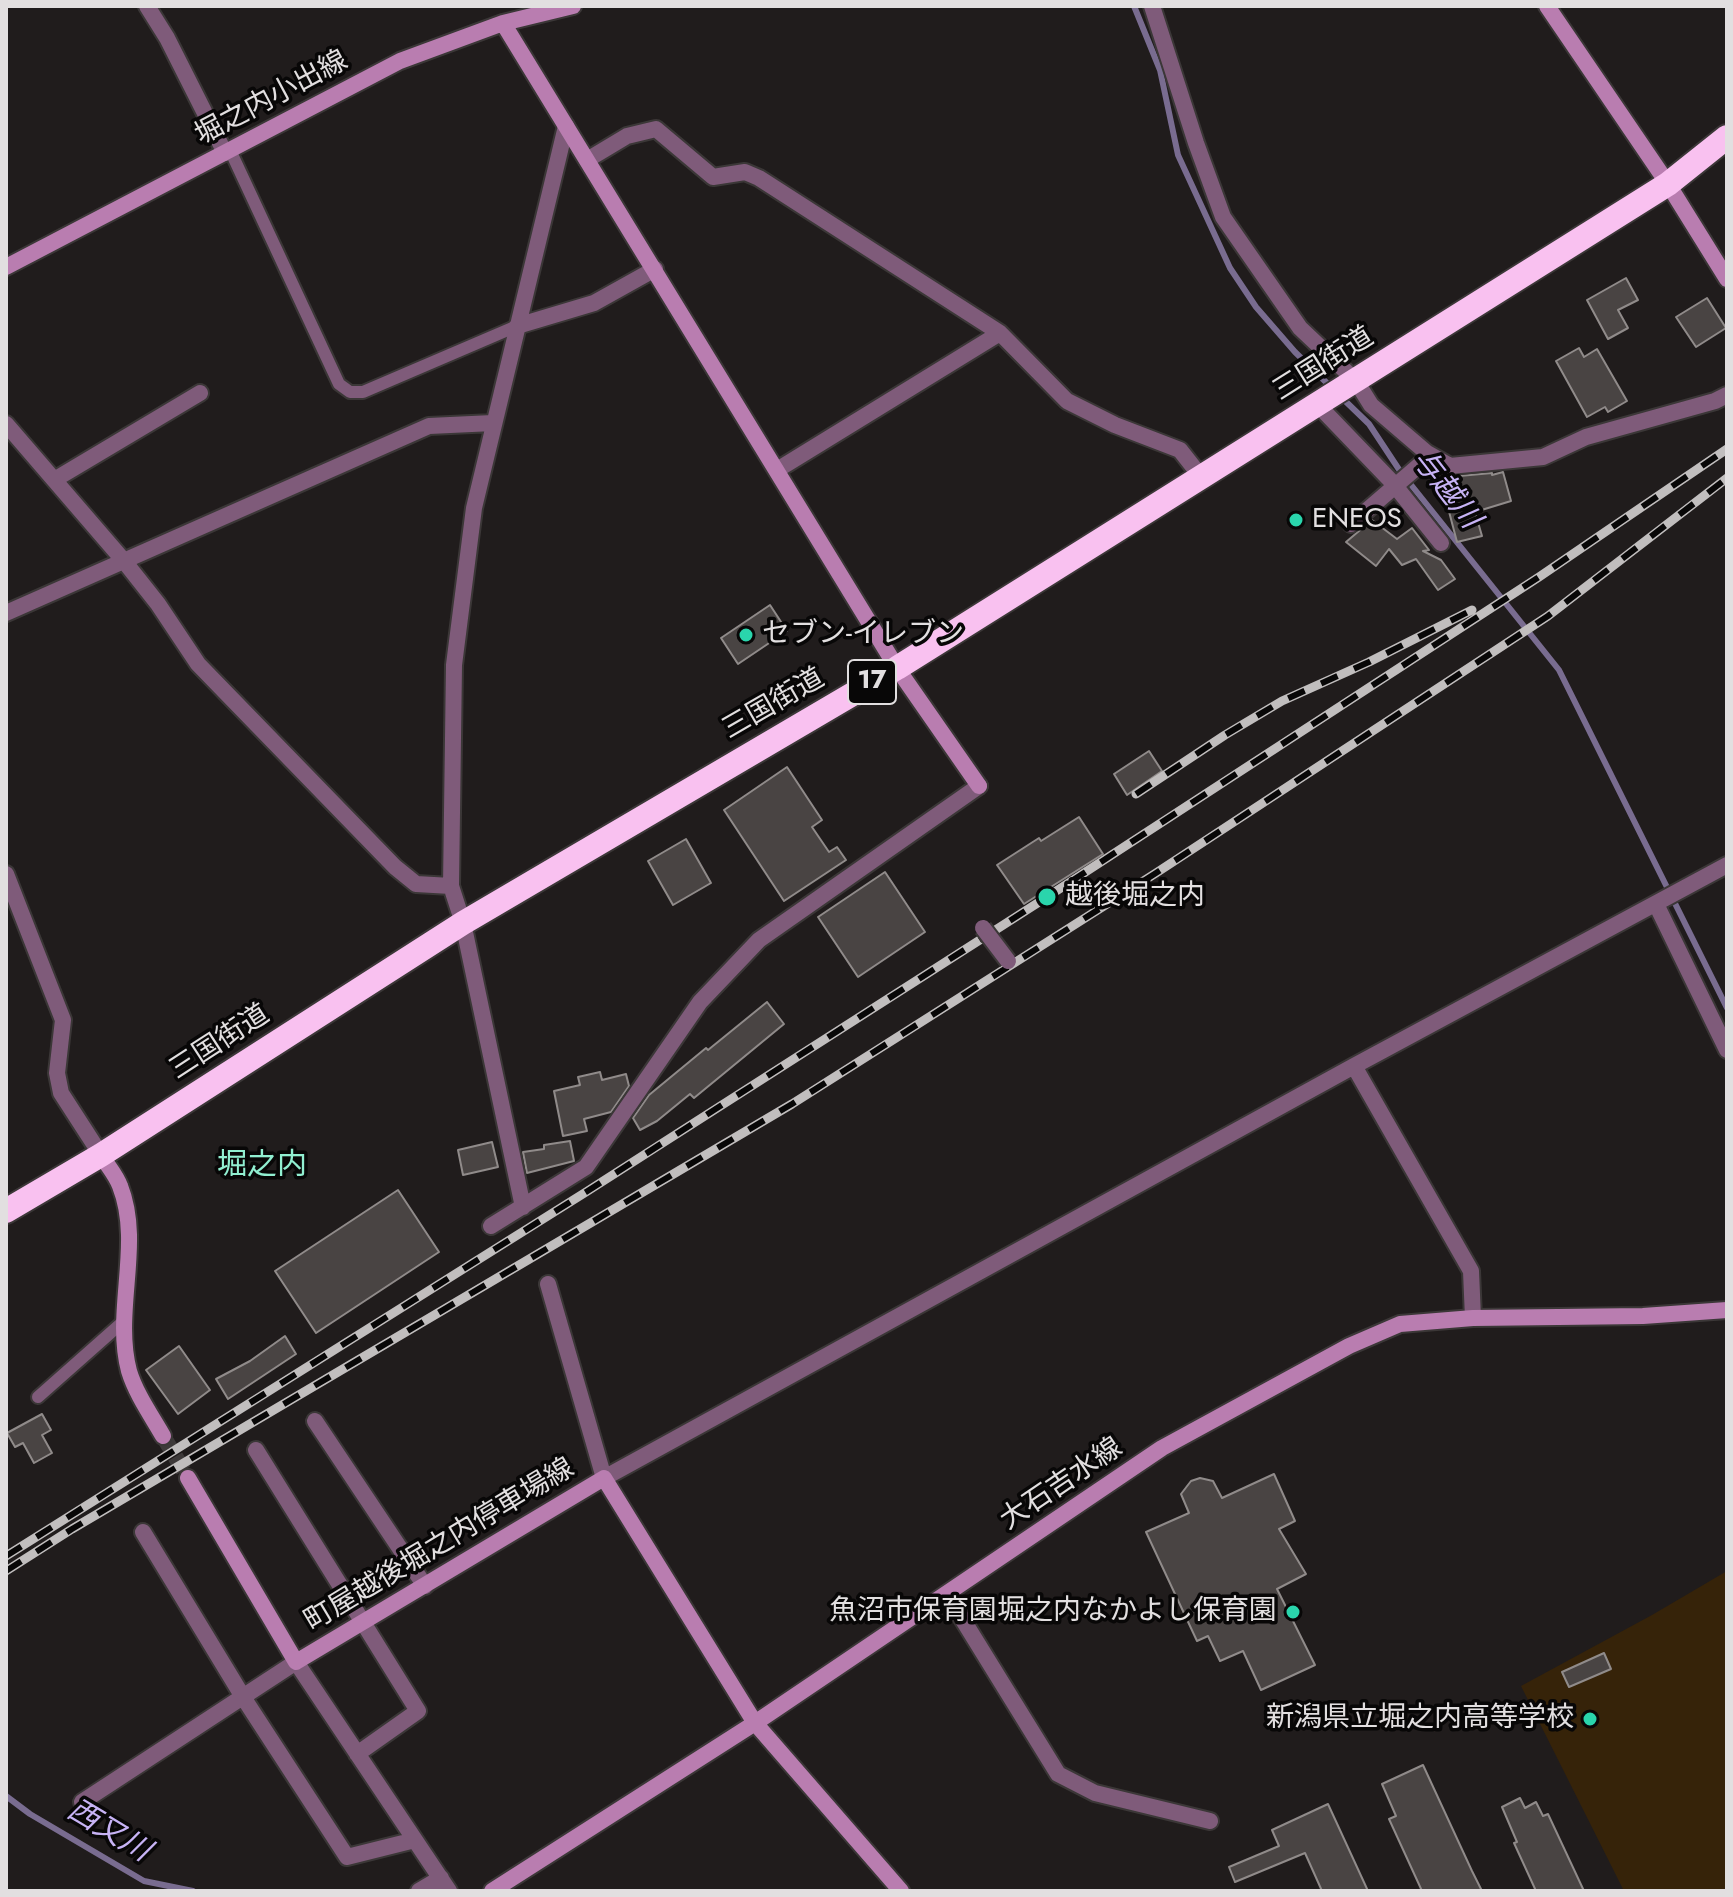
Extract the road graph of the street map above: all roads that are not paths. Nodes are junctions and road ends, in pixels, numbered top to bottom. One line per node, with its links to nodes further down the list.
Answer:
1 (147, 6): 9 (street)
2 (573, 6): 5 (main road, 堀之内小出線)
3 (1152, 6): 17 (street)
4 (1547, 6): 11 (main road)
5 (522, 12): 6 (main road, 堀之内小出線)
6 (503, 23): 7 (main road); 9 (main road, 堀之内小出線)
7 (566, 126): 10 (main road); 15 (street)
8 (1727, 137): 11 (highway, 三国街道 / 17)
9 (228, 151): 12 (main road, 堀之内小出線); 15 (lane)
10 (587, 160): 13 (main road); 16 (street)
11 (1668, 184): 14 (main road); 17 (highway, 三国街道 / 17)
12 (6, 267)
13 (655, 269): 15 (street); 24 (main road)
14 (1727, 279)
15 (517, 326): 21 (street)
16 (1000, 333): 24 (street); 25 (street)
17 (1356, 381): 20 (highway, 三国街道 / 17); 23 (street)
18 (200, 393): 26 (street)
19 (1727, 395): 23 (street)
20 (1318, 405): 25 (highway, 三国街道 / 17); 27 (street)
21 (493, 423): 30 (street); 36 (street)
22 (6, 424): 26 (street)
23 (1430, 456): 27 (street)
24 (777, 470): 32 (main road)
25 (1202, 478): 32 (highway, 三国街道 / 17)
26 (54, 480): 30 (street)
27 (1396, 487): 28 (street); 29 (street)
28 (1351, 524)
29 (1441, 543)
30 (124, 561): 31 (street); 36 (street)
31 (6, 613)
32 (897, 668): 33 (main road); 38 (highway, 三国街道 / 17)
33 (979, 786): 44 (street)
34 (1727, 865): 37 (street)
35 (6, 874): 43 (street)
36 (451, 886): 38 (street)
37 (1656, 904): 41 (street); 42 (street)
38 (463, 923): 43 (highway, 三国街道 / 17); 44 (street)
39 (983, 928): 40 (street, bridge)
40 (1008, 961)
41 (1727, 1050)
42 (1354, 1066): 49 (street); 56 (street)
43 (101, 1155): 45 (highway, 三国街道 / 17); 50 (main road)
44 (523, 1207): 46 (street)
45 (6, 1211)
46 (491, 1226)
47 (548, 1284): 56 (street)
48 (1727, 1310): 49 (main road, 大石吉水線)
49 (1473, 1318): 59 (main road, 大石吉水線)
50 (125, 1320): 51 (lane); 53 (main road)
51 (38, 1397)
52 (315, 1421): 58 (street)
53 (163, 1436)
54 (256, 1450): 60 (street)
55 (188, 1478): 61 (main road, 町屋越後堀之内停車場線)
56 (604, 1478): 58 (main road, 町屋越後堀之内停車場線); 63 (main road, 町屋越後堀之内停車場線)
57 (143, 1532): 62 (street)
58 (425, 1586): 60 (main road, 町屋越後堀之内停車場線)
59 (947, 1594): 63 (main road, 大石吉水線); 66 (street)
60 (362, 1623): 61 (main road, 町屋越後堀之内停車場線); 64 (street)
61 (296, 1662): 62 (street); 64 (street)
62 (243, 1697): 65 (street); 67 (street)
63 (755, 1723): 70 (main road, 大石吉水線); 71 (main road, 町屋越後堀之内停車場線)
64 (357, 1754): 67 (street)
65 (82, 1802)
66 (1210, 1821)
67 (415, 1840): 68 (street)
68 (445, 1885): 69 (street)
69 (419, 1891)
70 (492, 1891)
71 (901, 1891)

